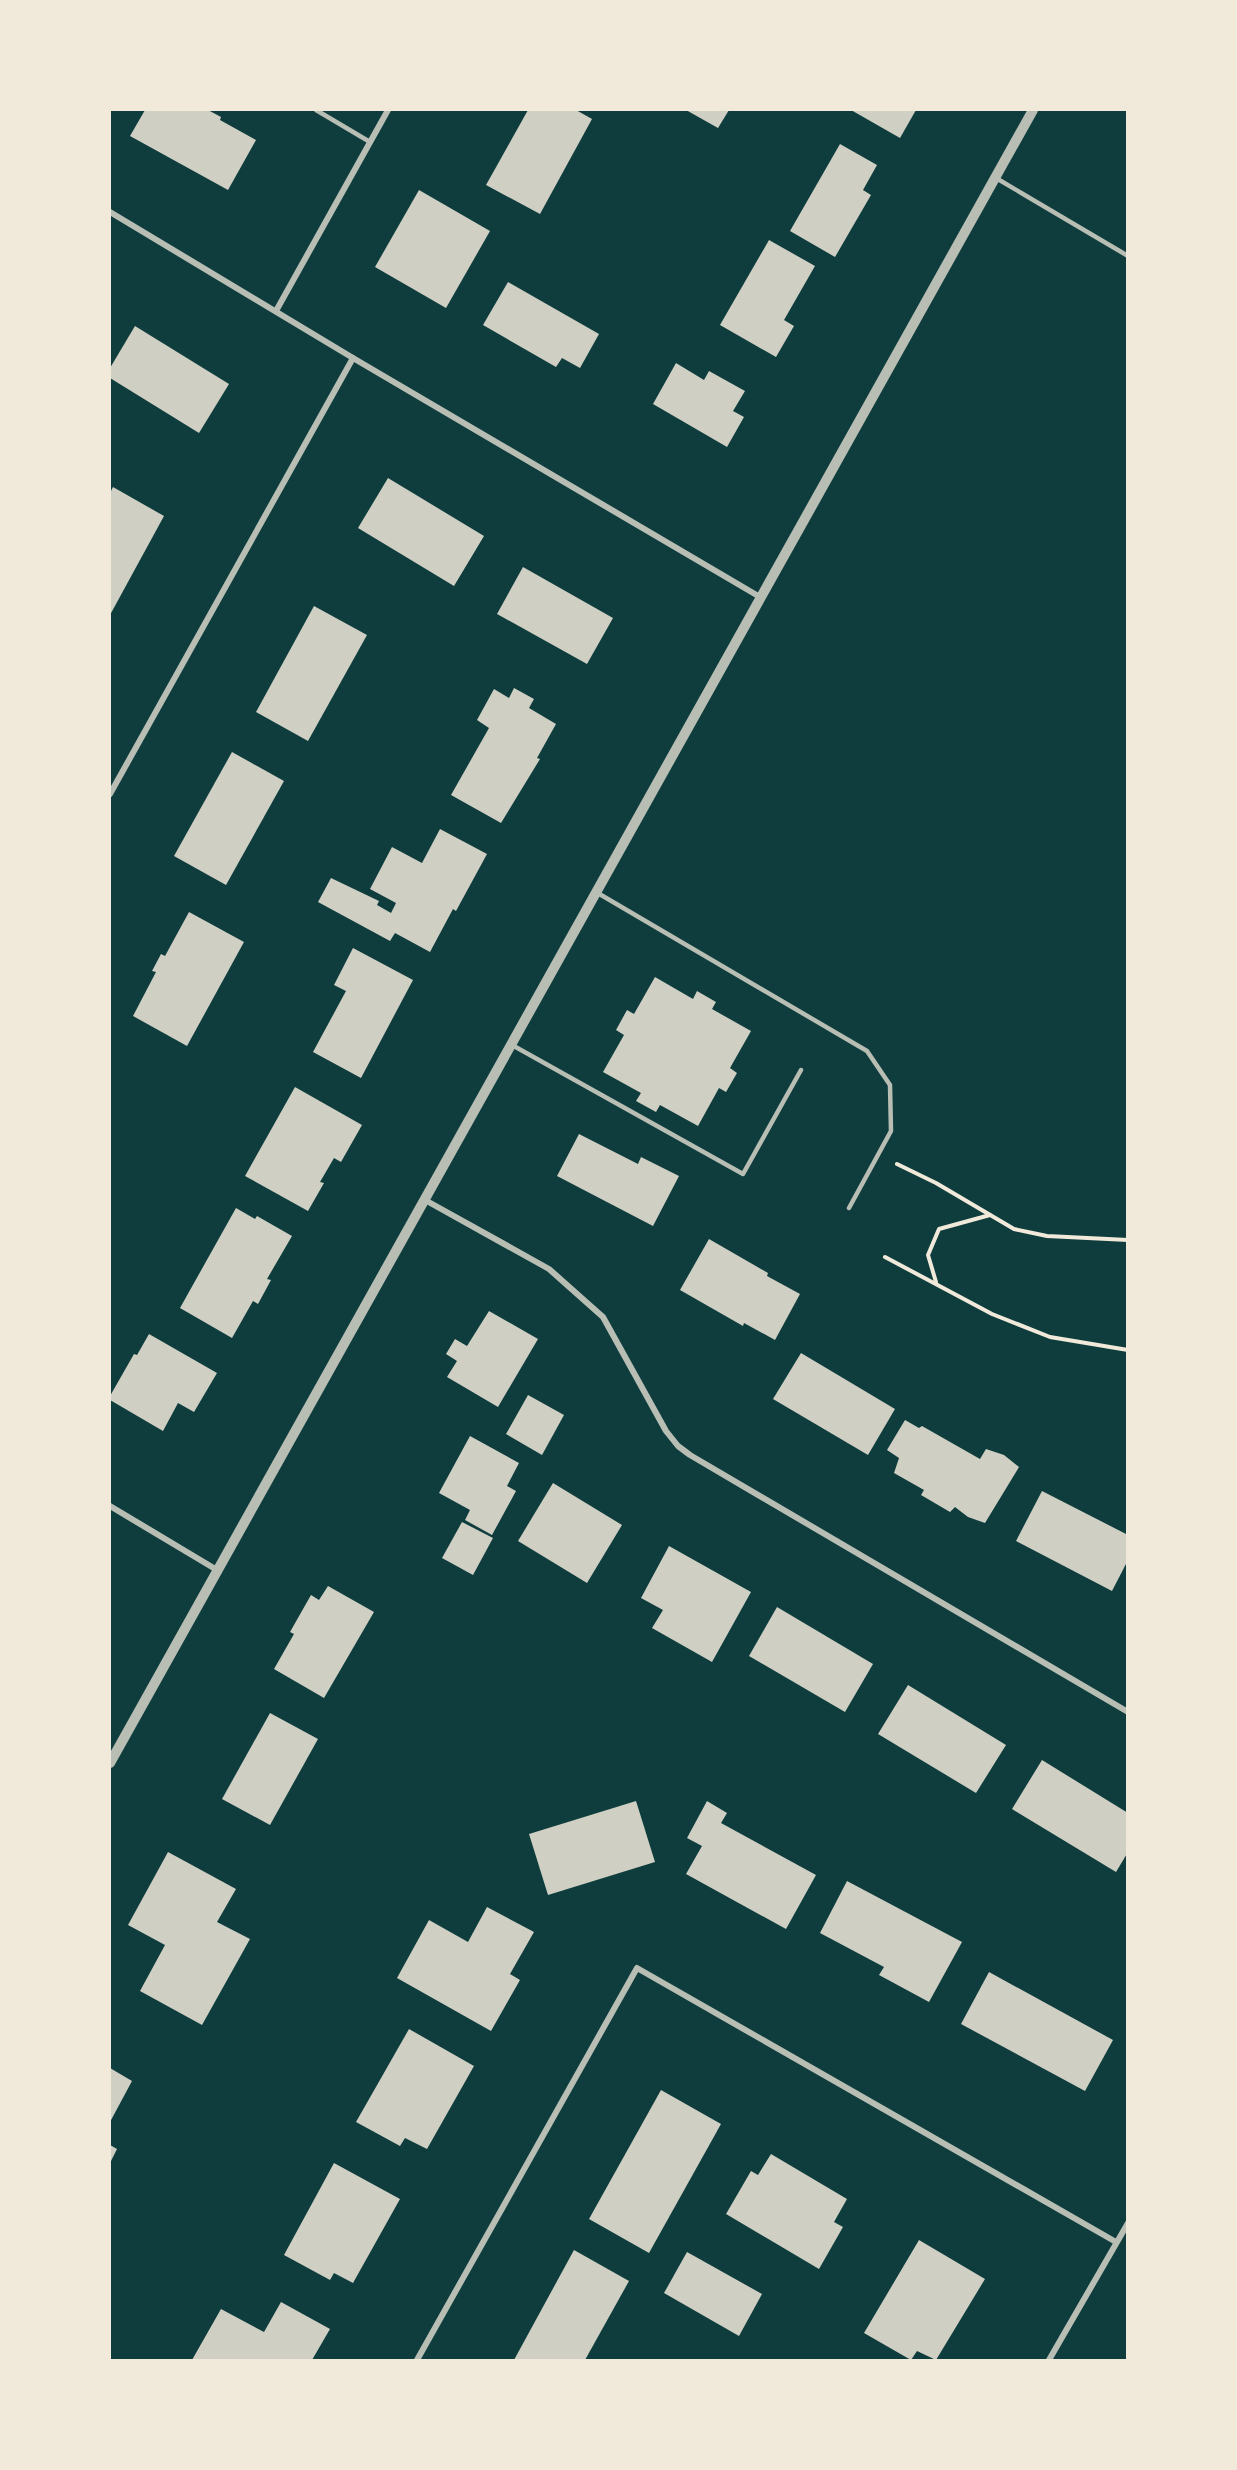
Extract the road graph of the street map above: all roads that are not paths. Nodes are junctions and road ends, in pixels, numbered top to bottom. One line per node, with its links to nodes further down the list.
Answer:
1 (316, 110): 4 (lane)
2 (388, 110): 4 (street)
3 (1033, 110): 5 (street)
4 (370, 142): 8 (street)
5 (996, 177): 7 (lane); 10 (street)
6 (110, 212): 8 (street)
7 (1128, 256)
8 (276, 311): 9 (street)
9 (353, 358): 10 (street); 11 (street)
10 (760, 597): 12 (street)
11 (110, 794)
12 (596, 892): 13 (street); 16 (lane)
13 (511, 1044): 14 (lane); 15 (street)
14 (801, 1070)
15 (425, 1200): 18 (street); 19 (street)
16 (849, 1209)
17 (110, 1506): 18 (street)
18 (217, 1570): 20 (street)
19 (1128, 1712)
20 (110, 1764)
21 (1128, 2223): 22 (street)
22 (1116, 2242): 23 (street); 24 (street)
23 (417, 2361)
24 (1049, 2361)

